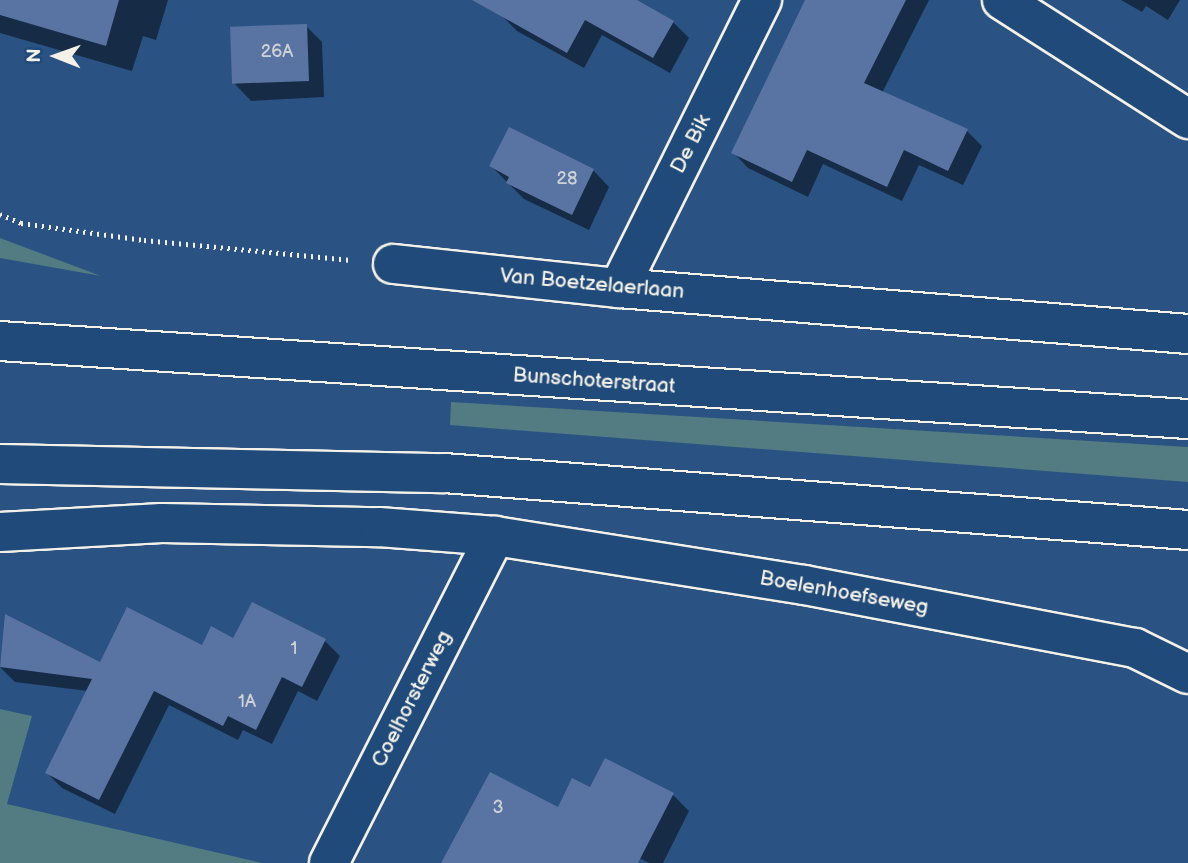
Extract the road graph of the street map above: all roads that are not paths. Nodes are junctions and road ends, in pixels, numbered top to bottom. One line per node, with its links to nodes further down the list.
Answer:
1 (762, 0): 5 (street, De Bik)
2 (1002, 0): 3 (street)
3 (1188, 118)
4 (393, 264): 5 (street, Van Boetzelaerlaan)
5 (619, 288): 6 (street, Van Boetzelaerlaan)
6 (1188, 334)
7 (0, 341): 8 (street, Bunschoterstraat)
8 (1188, 419)
9 (0, 464): 10 (street)
10 (1188, 530)
11 (0, 532): 12 (street)
12 (495, 536): 13 (street, Boelenhoefseweg); 14 (street, Coelhorsterweg)
13 (1188, 674)
14 (329, 863)

